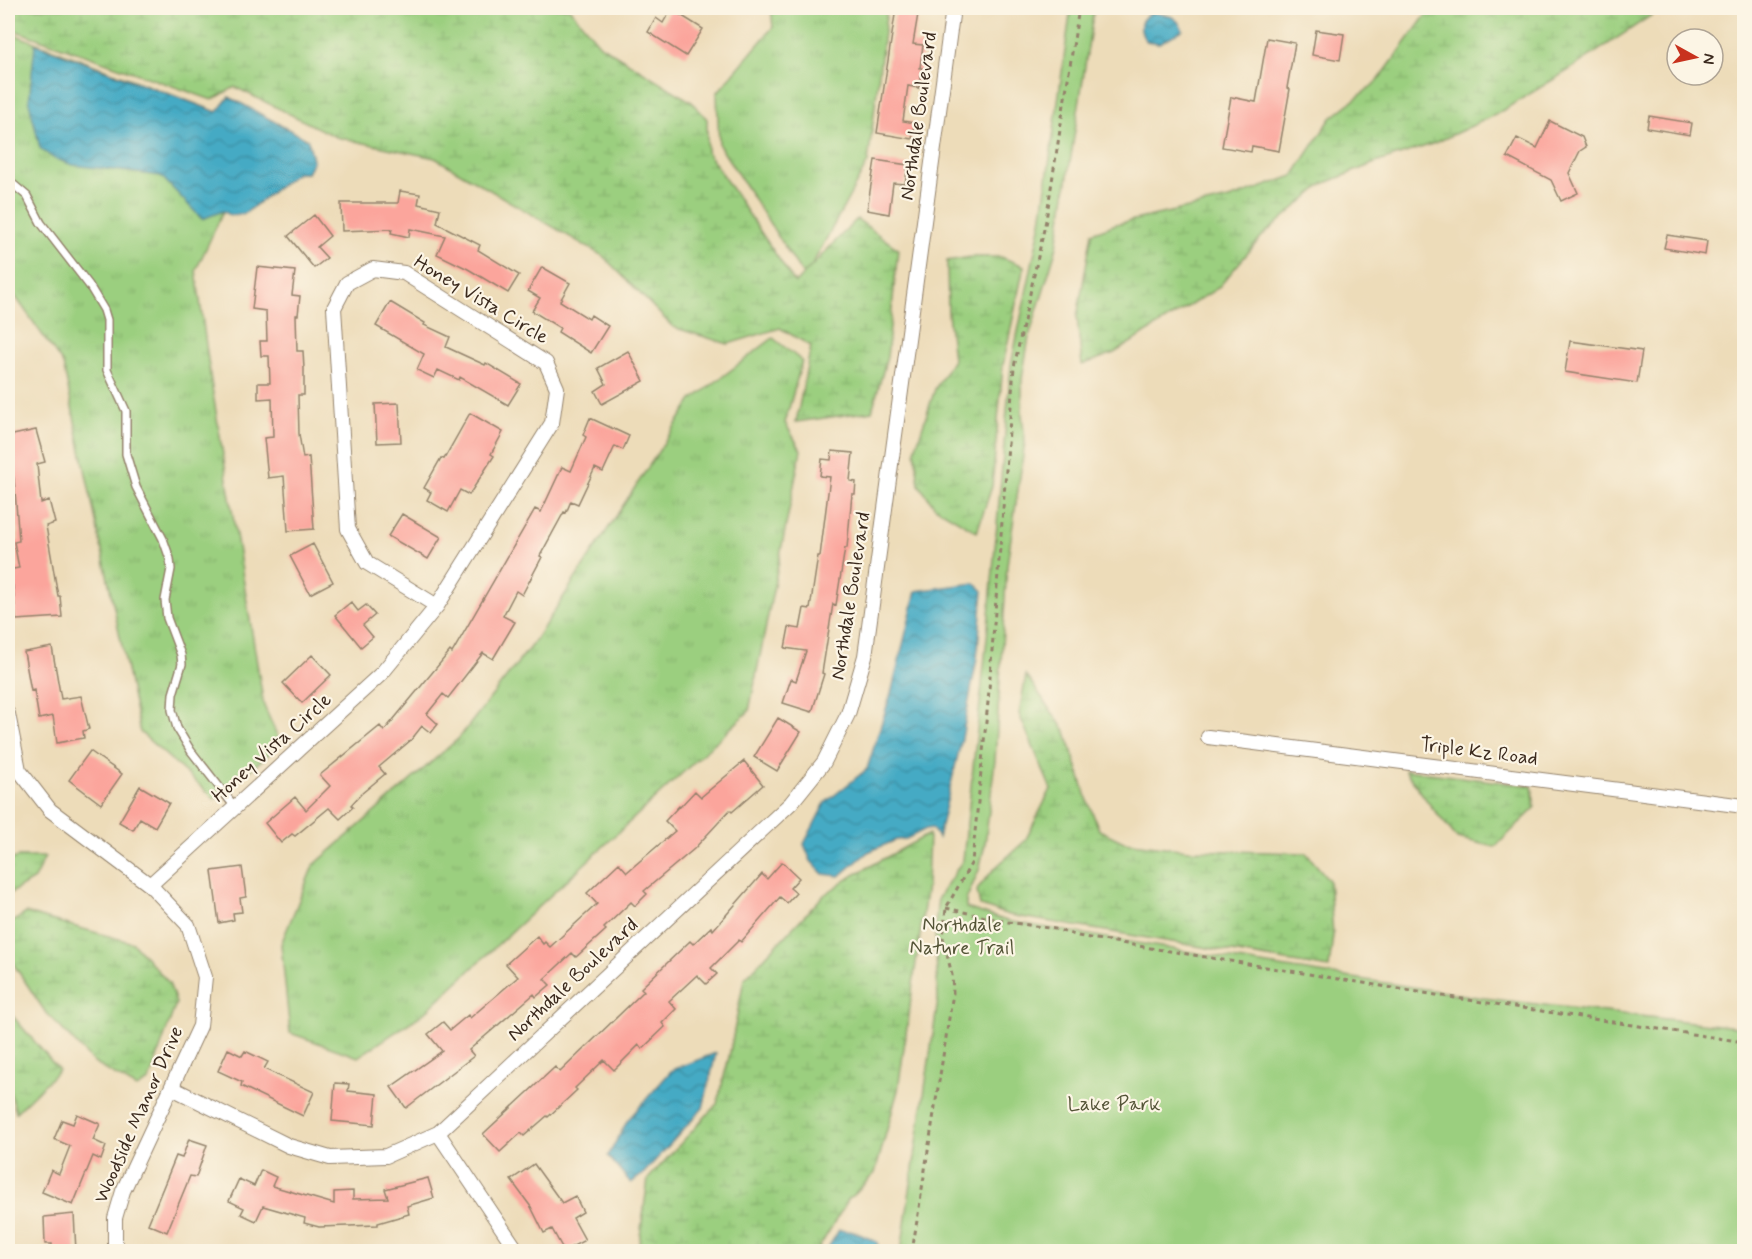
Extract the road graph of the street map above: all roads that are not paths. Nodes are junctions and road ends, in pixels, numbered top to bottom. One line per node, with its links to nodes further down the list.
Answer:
1 (953, 8): 10 (street, Northdale Boulevard)
2 (8, 180): 7 (lane)
3 (437, 606): 3 (street, Honey Vista Circle); 7 (street, Honey Vista Circle)
4 (8, 714): 8 (street, Woodside Manor Drive)
5 (1208, 737): 6 (street, Triple Kz Road)
6 (1744, 806)
7 (235, 807): 8 (street, Honey Vista Circle)
8 (150, 885): 9 (street, Woodside Manor Drive)
9 (172, 1088): 10 (street, Northdale Boulevard); 11 (street, Woodside Manor Drive)
10 (438, 1133): 12 (street)
11 (115, 1251)
12 (518, 1251)

